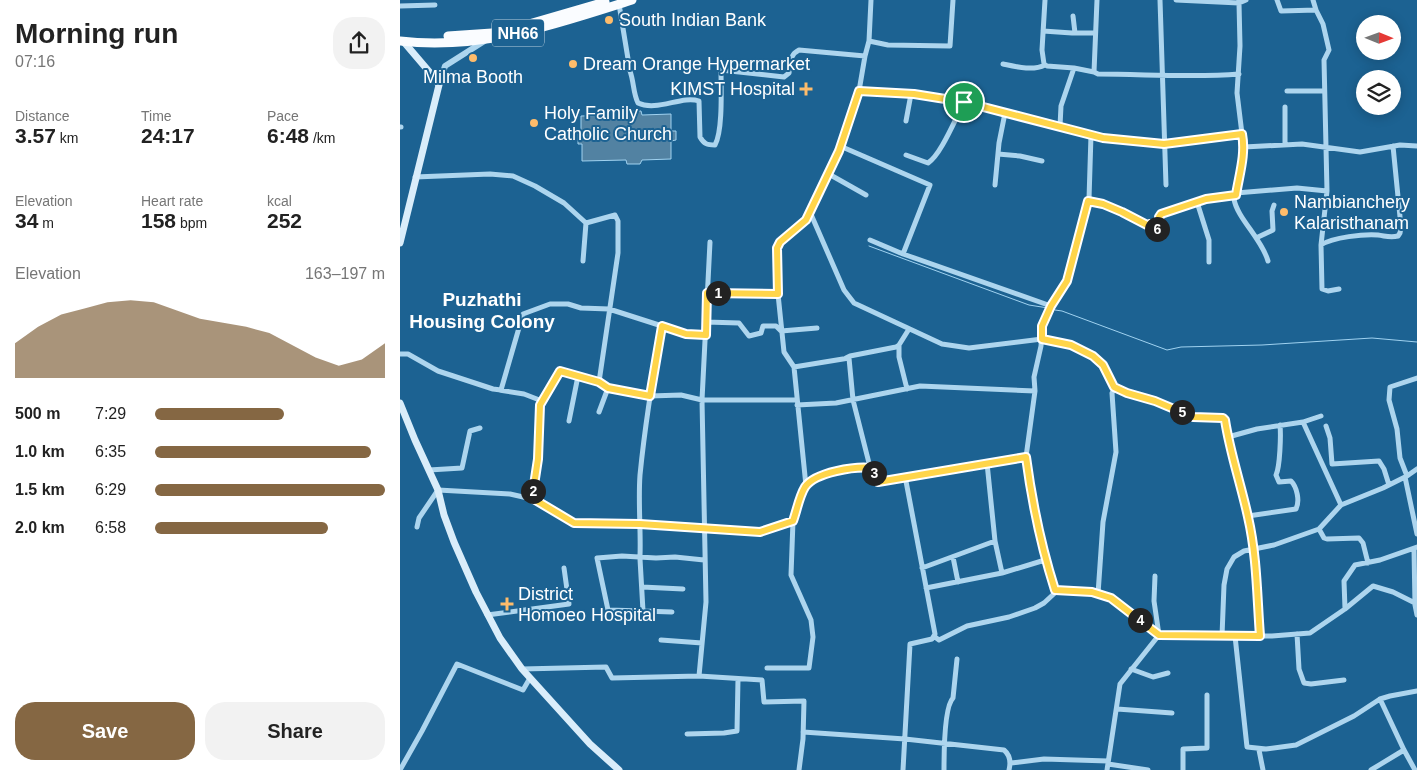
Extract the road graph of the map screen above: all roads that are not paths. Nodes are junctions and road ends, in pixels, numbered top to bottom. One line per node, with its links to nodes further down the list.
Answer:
1 (632, 0): 12 (highway, NH66)
2 (871, 0): 22 (street)
3 (952, 0): 22 (street)
4 (1044, 0): 17 (street)
5 (1097, 0): 19 (street)
6 (1160, 0): 29 (street)
7 (1176, 0): 11 (street)
8 (1246, 0): 11 (street)
9 (1278, 0): 15 (street)
10 (1313, 0): 15 (street)
11 (1239, 1): 28 (street)
12 (616, 2): 20 (highway, NH66); 21 (highway, NH66); 23 (street)
13 (434, 5): 14 (street)
14 (400, 6)
15 (1316, 10): 33 (street)
16 (1073, 16): 18 (street)
17 (1043, 31): 18 (street); 25 (street)
18 (1076, 33): 19 (street)
19 (1096, 33): 27 (street)
20 (401, 38): 21 (highway, NH66); 30 (main road)
21 (487, 40): 30 (street)
22 (869, 41): 23 (street)
23 (865, 56): 31 (street)
24 (1004, 64): 25 (street)
25 (1046, 65): 26 (street)
26 (1074, 68): 27 (street); 39 (street)
27 (1094, 72): 29 (street)
28 (1239, 74): 29 (street); 41 (street)
29 (1162, 76): 42 (street)
30 (439, 85): 53 (main road)
31 (859, 91): 34 (street); 44 (street)
32 (1287, 91): 33 (street)
33 (1324, 91): 46 (street)
34 (911, 94): 35 (street); 38 (street)
35 (964, 102): 37 (street); 50 (street)
36 (1285, 107): 43 (street)
37 (1005, 113): 39 (street); 49 (street)
38 (906, 122)
39 (1060, 126): 40 (street)
40 (1091, 134): 42 (street); 59 (street)
41 (1242, 134): 42 (street); 45 (street)
42 (1164, 144): 55 (street)
43 (1285, 144): 45 (street); 46 (street)
44 (840, 146): 52 (street); 69 (street)
45 (1244, 146): 57 (street)
46 (1326, 146): 47 (street); 56 (street)
47 (1393, 146): 48 (street); 68 (street)
48 (1417, 146)
49 (998, 154): 51 (street); 54 (street)
50 (906, 155)
51 (1042, 161)
52 (828, 173): 58 (street); 62 (street)
53 (415, 177): 63 (street); 67 (main road)
54 (995, 185)
55 (1166, 185)
56 (1327, 191): 57 (street); 68 (street)
57 (1236, 194): 60 (street); 64 (street)
58 (866, 195)
59 (1088, 201): 60 (street); 76 (street)
60 (1197, 202): 72 (street)
61 (1274, 205): 64 (street)
62 (810, 212): 75 (street); 81 (street)
63 (586, 223): 70 (street); 77 (street)
64 (1256, 238): 71 (street)
65 (870, 240): 69 (street)
66 (710, 242): 74 (street)
67 (400, 243)
68 (1321, 245): 73 (street)
69 (903, 254): 76 (street)
70 (583, 261)
71 (1268, 261)
72 (1209, 262)
73 (1339, 289)
74 (707, 293): 75 (street); 78 (street)
75 (778, 294): 82 (street)
76 (1051, 306): 84 (street)
77 (609, 309): 79 (street); 91 (street); 95 (street)
78 (706, 322): 82 (street); 83 (street)
79 (662, 326): 83 (street); 97 (street)
80 (817, 328): 82 (street)
81 (909, 329): 84 (street); 85 (street)
82 (782, 331): 88 (street)
83 (706, 335): 98 (street)
84 (1042, 339): 92 (street); 96 (street)
85 (899, 345): 87 (street); 94 (street)
86 (400, 354): 95 (street)
87 (846, 358): 88 (street); 99 (street)
88 (794, 367): 101 (street)
89 (578, 376): 91 (street); 100 (street); 105 (street)
90 (1417, 378): 117 (street)
91 (599, 382): 93 (street)
92 (1114, 387): 110 (street); 147 (street)
93 (608, 388): 97 (street); 103 (street)
94 (907, 389): 96 (street); 99 (street)
95 (499, 390): 100 (street)
96 (1035, 391): 111 (street)
97 (650, 396): 98 (street); 125 (street)
98 (702, 400): 101 (street); 127 (street)
99 (853, 400): 101 (street); 113 (street)
100 (542, 402): 121 (street)
101 (797, 402): 119 (street)
102 (400, 403): 115 (main road)
103 (599, 412)
104 (1321, 416): 106 (street)
105 (569, 421)
106 (1303, 422): 107 (street); 122 (street)
107 (1280, 425): 110 (street); 123 (street)
108 (1326, 426): 118 (street)
109 (480, 428): 115 (street)
110 (1228, 436): 123 (street)
111 (1026, 457): 112 (street); 136 (street)
112 (987, 463): 116 (street); 130 (street)
113 (870, 467): 116 (street); 119 (street)
114 (1417, 469): 117 (street)
115 (429, 470): 120 (main road)
116 (906, 476): 139 (street)
117 (1406, 477): 118 (street); 129 (street)
118 (1390, 485): 122 (street)
119 (806, 486): 124 (street)
120 (438, 490): 121 (street); 126 (street); 152 (main road)
121 (532, 498): 125 (street)
122 (1341, 505): 128 (street)
123 (1248, 516): 131 (street)
124 (793, 521): 127 (street); 163 (street)
125 (640, 524): 127 (street); 133 (street)
126 (417, 527)
127 (703, 528): 135 (street)
128 (1319, 529): 131 (street); 137 (street)
129 (1417, 534)
130 (994, 541): 134 (street); 140 (street)
131 (1254, 548): 156 (street); 158 (street)
132 (1415, 548): 137 (street); 148 (street)
133 (640, 556): 135 (street); 143 (street); 150 (street)
134 (953, 557): 139 (street); 142 (street)
135 (704, 560): 161 (street)
136 (1046, 560): 140 (street); 146 (street)
137 (1368, 563): 149 (street)
138 (564, 568): 152 (street)
139 (922, 568): 144 (street)
140 (1002, 573): 142 (street)
141 (1155, 576): 155 (street)
142 (958, 582): 144 (street)
143 (642, 587): 145 (street); 150 (street)
144 (926, 588): 178 (street)
145 (683, 589)
146 (1058, 590): 147 (street); 159 (street)
147 (1098, 594): 155 (street)
148 (1415, 603): 149 (street); 153 (street)
149 (1345, 609): 154 (street)
150 (643, 611): 151 (street)
151 (672, 612)
152 (487, 615): 164 (main road)
153 (1417, 615)
154 (1296, 634): 158 (street); 170 (street)
155 (1159, 635): 156 (street); 165 (street)
156 (1222, 636): 157 (street)
157 (1235, 636): 158 (street); 180 (street)
158 (1260, 636)
159 (935, 637)
160 (661, 640): 161 (street)
161 (702, 642): 167 (street)
162 (957, 660): 179 (street)
163 (766, 668)
164 (522, 669): 167 (street); 168 (main road)
165 (1131, 669): 166 (street); 174 (street)
166 (1168, 673)
167 (699, 676): 169 (street)
168 (530, 678): 184 (street); 185 (main road)
169 (738, 679): 176 (street); 177 (street)
170 (1344, 680)
171 (1417, 691): 173 (street)
172 (1207, 695): 192 (street)
173 (1380, 699): 180 (street); 181 (street)
174 (1117, 709): 175 (street); 182 (street)
175 (1172, 713)
176 (803, 732): 178 (street); 186 (street)
177 (687, 734)
178 (905, 739): 179 (street); 187 (street)
179 (945, 743): 183 (street); 188 (street)
180 (1259, 750): 193 (street)
181 (1404, 750): 194 (street); 195 (street)
182 (1108, 762): 183 (street); 190 (street); 191 (street)
183 (1011, 763): 189 (street)
184 (400, 770)
185 (619, 770)
186 (799, 770)
187 (903, 770)
188 (944, 770)
189 (1009, 770)
190 (1108, 770)
191 (1148, 770)
192 (1184, 770)
193 (1263, 770)
194 (1371, 770)
195 (1415, 770)

